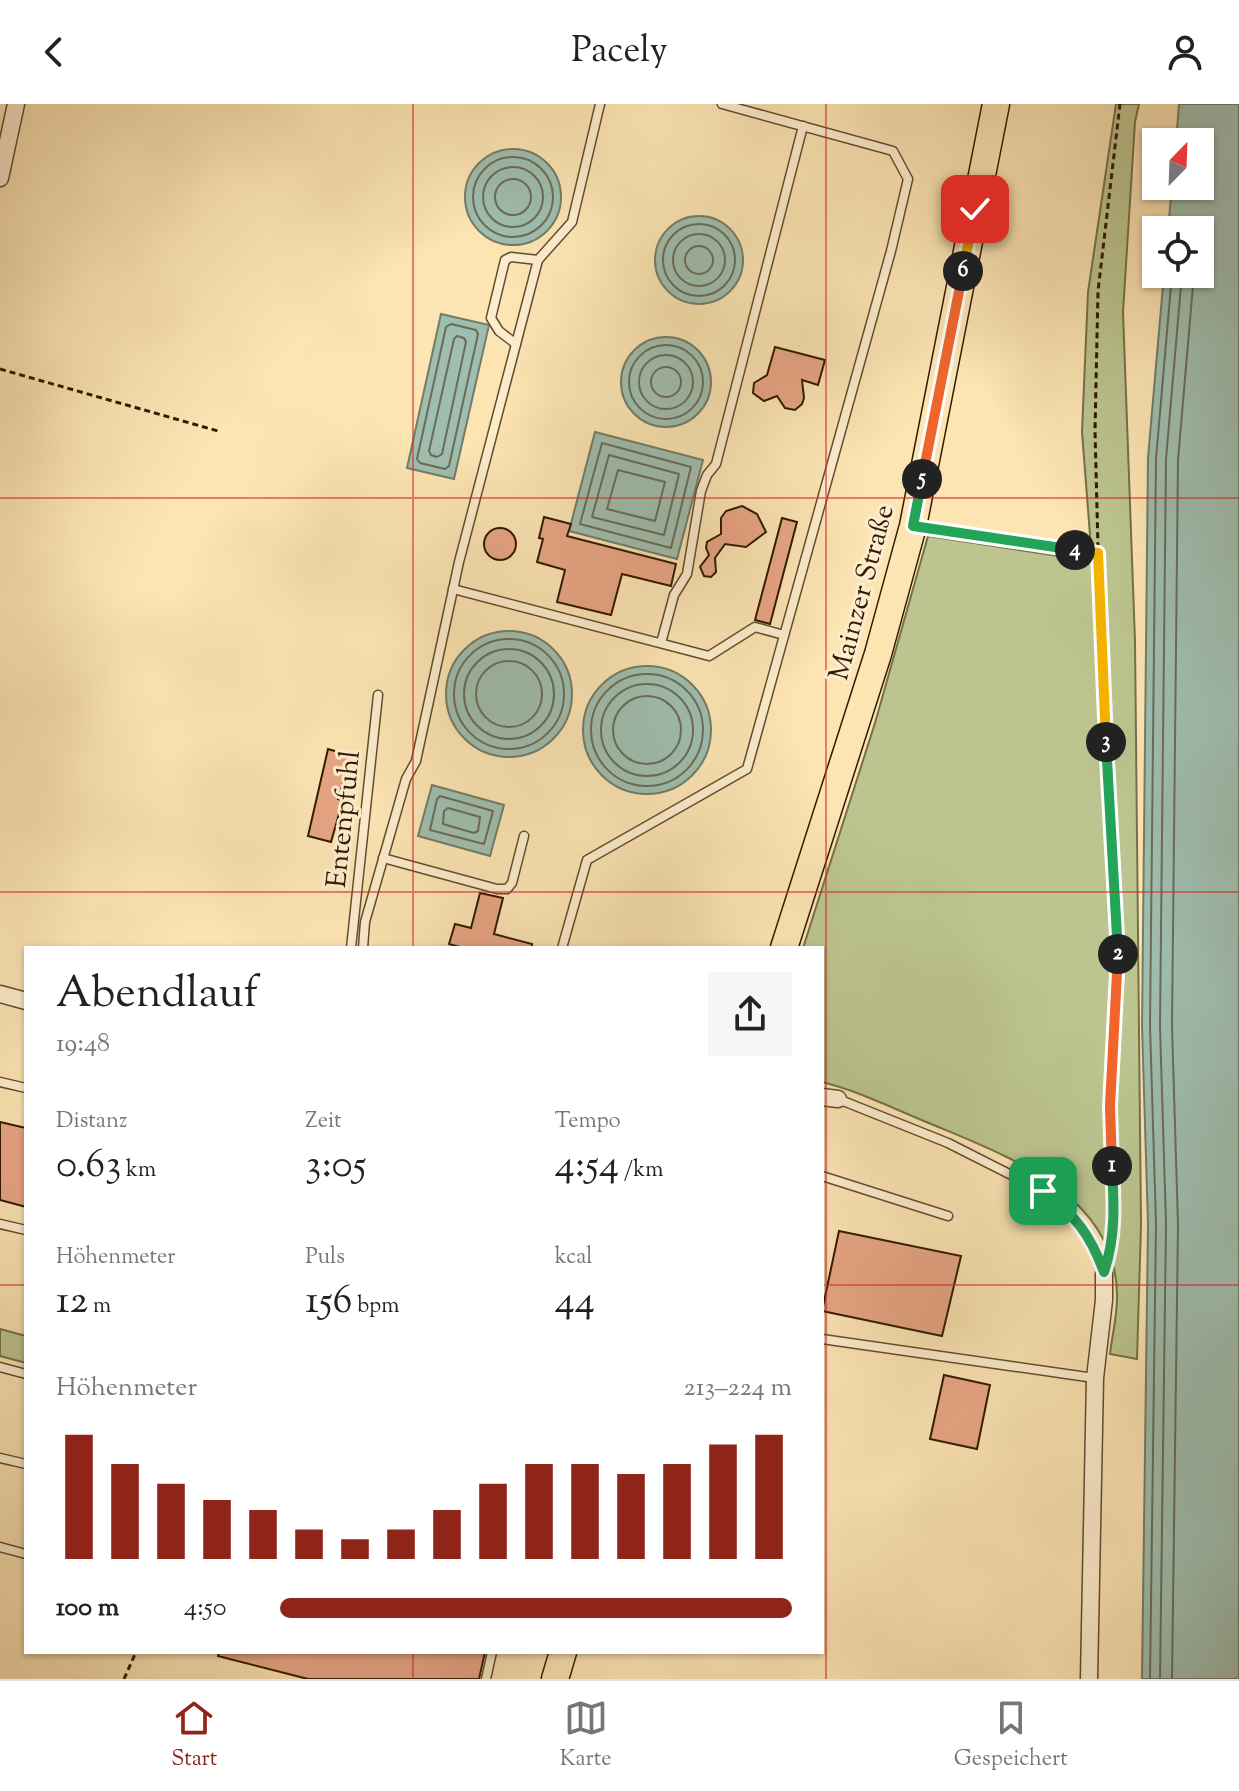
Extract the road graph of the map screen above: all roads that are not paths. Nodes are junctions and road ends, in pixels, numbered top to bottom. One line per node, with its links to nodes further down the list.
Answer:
1 (16, 104): 6 (street)
2 (600, 104): 7 (lane)
3 (722, 104): 5 (lane)
4 (996, 104): 18 (main road, Mainzer Straße)
5 (803, 126): 10 (lane); 11 (lane)
6 (0, 178)
7 (538, 260): 8 (lane); 8 (lane)
8 (516, 344): 9 (lane)
9 (453, 589): 11 (lane); 14 (lane)
10 (784, 635): 11 (lane); 17 (lane)
11 (661, 643)
12 (378, 695): 15 (lane, Entenpfuhl)
13 (524, 836): 14 (lane)
14 (383, 858): 16 (lane)
15 (351, 946)
16 (363, 946)
17 (563, 946)
18 (785, 946)
19 (0, 994): 20 (street)
20 (24, 1000)
21 (0, 1082): 22 (lane)
22 (24, 1088)
23 (830, 1098): 28 (lane)
24 (824, 1177): 25 (lane)
25 (948, 1216)
26 (0, 1224): 27 (lane)
27 (24, 1230)
28 (1104, 1272): 32 (street)
29 (824, 1339): 32 (lane)
30 (0, 1367): 31 (lane)
31 (24, 1373)
32 (1095, 1378): 41 (street)
33 (0, 1458): 34 (lane)
34 (24, 1464)
35 (0, 1547): 36 (lane)
36 (24, 1553)
37 (492, 1654): 39 (lane)
38 (562, 1654): 40 (main road)
39 (486, 1679)
40 (555, 1679)
41 (1089, 1679)

